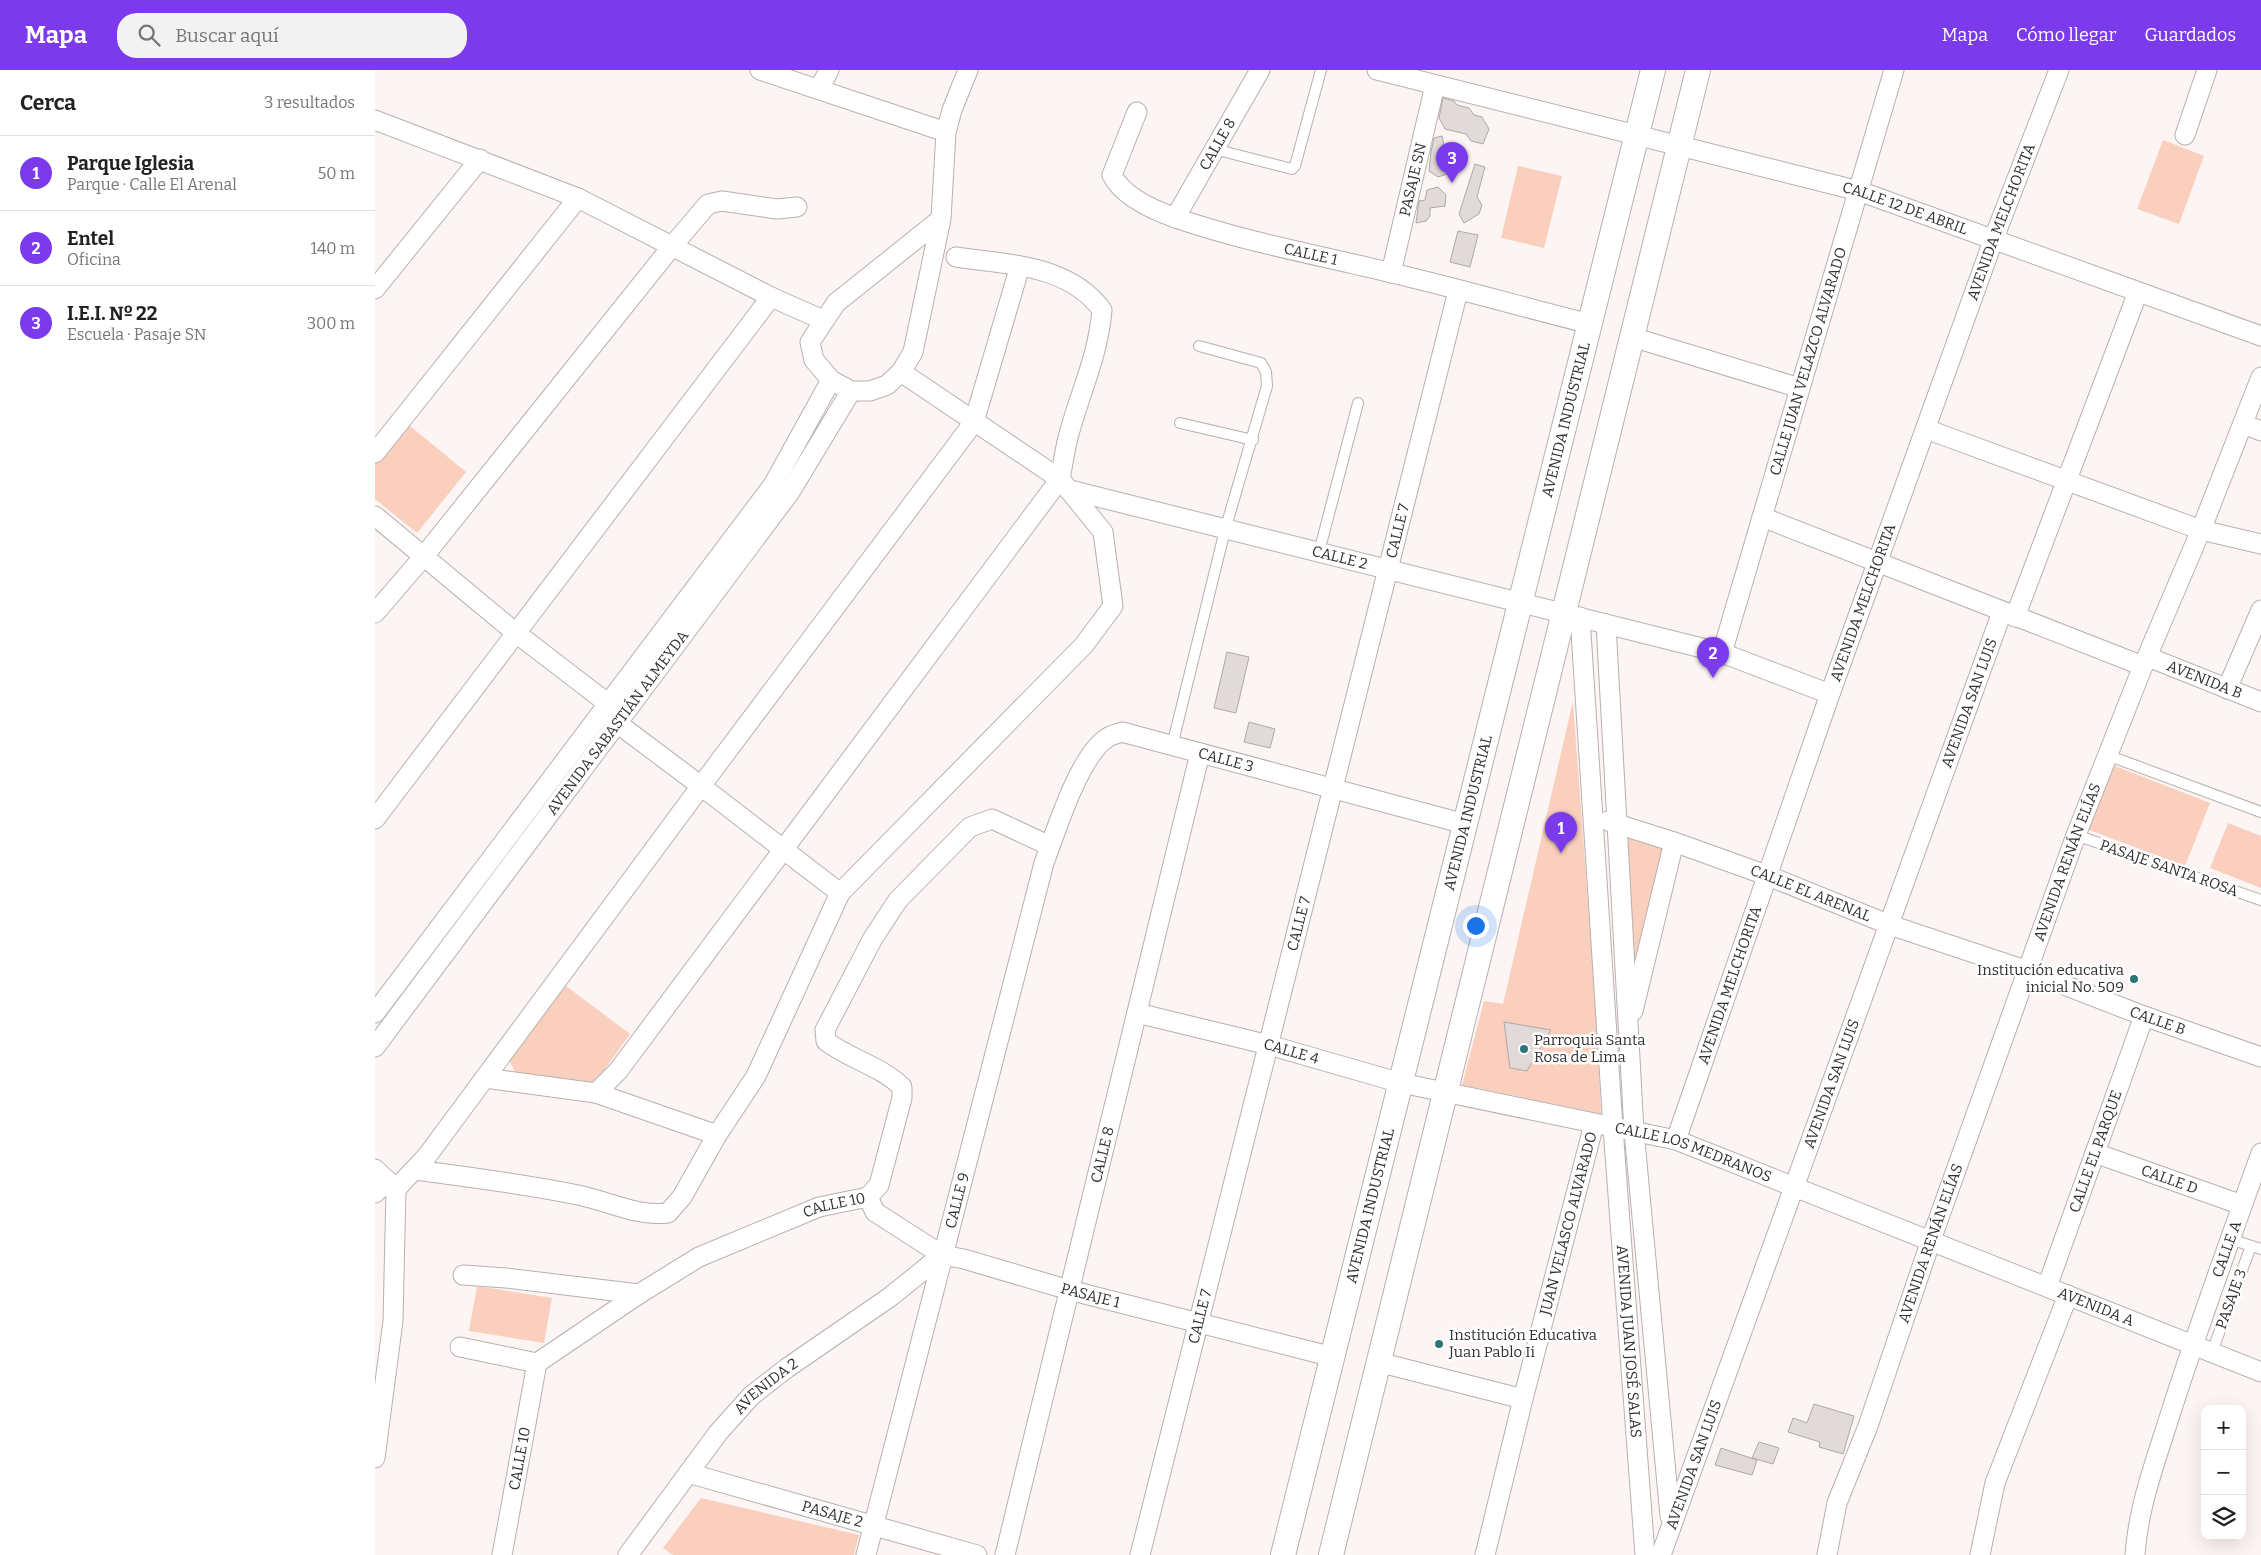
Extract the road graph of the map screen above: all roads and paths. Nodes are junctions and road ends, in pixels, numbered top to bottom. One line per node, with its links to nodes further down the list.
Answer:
1 (760, 70): 13 (street)
2 (829, 70): 13 (street)
3 (968, 70): 16 (street)
4 (1260, 70): 19 (street, CALLE 8)
5 (1321, 70): 19 (lane)
6 (1377, 70): 12 (street, CALLE 12 DE ABRIL)
7 (1653, 70): 18 (street, AVENIDA INDUSTRIAL)
8 (1698, 70): 18 (street, AVENIDA INDUSTRIAL)
9 (1894, 70): 21 (street, CALLE JUAN VELAZCO ALVARADO)
10 (2059, 70): 26 (street, AVENIDA MELCHORITA)
11 (2207, 70): 17 (street)
12 (1435, 85): 18 (street, CALLE 12 DE ABRIL); 32 (street, PASAJE SN)
13 (819, 89): 16 (street)
14 (1137, 112): 24 (street, CALLE 1)
15 (375, 120): 20 (street)
16 (946, 132): 25 (street)
17 (2185, 135)
18 (1658, 140): 21 (street, CALLE 12 DE ABRIL); 38 (street, AVENIDA INDUSTRIAL); 40 (street, AVENIDA INDUSTRIAL)
19 (1214, 149): 24 (street, CALLE 8)
20 (480, 159): 22 (street); 33 (street)
21 (1859, 191): 26 (street, CALLE 12 DE ABRIL); 45 (street, CALLE JUAN VELAZCO ALVARADO)
22 (577, 198): 27 (street); 54 (street)
23 (797, 207): 27 (street)
24 (1175, 218): 32 (street, CALLE 1)
25 (941, 219): 28 (street); 31 (street)
26 (1994, 238): 35 (street, CALLE 12 DE ABRIL); 51 (street, AVENIDA MELCHORITA)
27 (673, 245): 36 (street); 63 (street)
28 (903, 248): 31 (street); 37 (street)
29 (956, 257): 30 (street)
30 (1020, 266): 48 (street); 56 (street)
31 (929, 267): 42 (street)
32 (1391, 272): 34 (street, CALLE 1)
33 (375, 289)
34 (1458, 291): 38 (street, CALLE 1); 65 (street, CALLE 7)
35 (2138, 292): 39 (street, CALLE 12 DE ABRIL); 55 (street, AVENIDA SAN LUIS)
36 (771, 297): 37 (street); 72 (street)
37 (823, 320): 44 (street)
38 (1590, 324): 66 (street, AVENIDA INDUSTRIAL)
39 (2261, 336)
40 (1632, 337): 45 (street); 69 (street, AVENIDA INDUSTRIAL)
41 (1199, 346): 53 (lane)
42 (901, 372): 46 (street); 48 (street)
43 (2261, 377): 50 (street, AVENIDA RENÁN ELÍAS)
44 (831, 380): 46 (street); 78 (street, AVENIDA SABASTIÁN ALMEYDA)
45 (1800, 388): 58 (street, CALLE JUAN VELAZCO ALVARADO)
46 (851, 391): 79 (street, AVENIDA SABASTIÁN ALMEYDA)
47 (1358, 403): 62 (lane)
48 (973, 422): 56 (street); 83 (street)
49 (1180, 423): 53 (lane)
50 (2243, 424): 52 (street); 60 (street, AVENIDA RENÁN ELÍAS)
51 (1926, 429): 55 (street); 64 (street, AVENIDA MELCHORITA)
52 (2261, 431)
53 (1253, 440): 59 (lane)
54 (375, 453)
55 (2068, 480): 60 (street); 70 (street, AVENIDA SAN LUIS)
56 (1065, 485): 59 (street, CALLE 2); 93 (street); 95 (street)
57 (375, 516): 63 (street)
58 (1762, 517): 64 (street, AVENIDA B); 73 (street, CALLE JUAN VELAZCO ALVARADO)
59 (1225, 530): 62 (street, CALLE 2); 80 (lane)
60 (2201, 530): 61 (street); 74 (street, AVENIDA RENÁN ELÍAS)
61 (2261, 544)
62 (1319, 552): 65 (street, CALLE 2)
63 (424, 556): 67 (street); 72 (street)
64 (1877, 562): 70 (street, AVENIDA B); 76 (street, AVENIDA MELCHORITA)
65 (1389, 569): 66 (street, CALLE 2); 84 (street, CALLE 7)
66 (1520, 602): 69 (street, CALLE 2); 88 (street, AVENIDA INDUSTRIAL)
67 (375, 613)
68 (2260, 613): 75 (street)
69 (1572, 615): 71 (street, CALLE 2); 86 (street, AVENIDA JUAN JOSÉ SALAS); 109 (street, AVENIDA INDUSTRIAL)
70 (2008, 615): 74 (street, AVENIDA B); 97 (street, AVENIDA SAN LUIS)
71 (1607, 624): 73 (street, CALLE 2); 89 (street, AVENIDA JUAN JOSÉ SALAS)
72 (516, 633): 78 (street); 87 (street)
73 (1722, 653): 76 (street, CALLE 2)
74 (2145, 662): 75 (street, AVENIDA B); 82 (street, AVENIDA RENÁN ELÍAS)
75 (2227, 689): 77 (street, AVENIDA B)
76 (1830, 694): 94 (street, AVENIDA MELCHORITA)
77 (2261, 702)
78 (608, 704): 79 (street); 99 (street, AVENIDA SABASTIÁN ALMEYDA)
79 (621, 719): 83 (street); 104 (street, AVENIDA SABASTIÁN ALMEYDA)
80 (1172, 746): 81 (street, CALLE 3); 92 (street, CALLE 3)
81 (1200, 753): 84 (street, CALLE 3); 100 (street, CALLE 8)
82 (2107, 755): 85 (lane); 90 (street, AVENIDA RENÁN ELÍAS)
83 (701, 786): 93 (street); 106 (street)
84 (1333, 788): 88 (street, CALLE 3); 103 (street, CALLE 7)
85 (2261, 812)
86 (1592, 816): 89 (street, CALLE EL ARENAL); 110 (street, AVENIDA JUAN JOSÉ SALAS)
87 (375, 818)
88 (1465, 824): 107 (street, AVENIDA INDUSTRIAL)
89 (1617, 824): 91 (street, CALLE EL ARENAL); 102 (street, AVENIDA JUAN JOSÉ SALAS)
90 (2077, 835): 96 (lane, PASAJE SANTA ROSA); 98 (street, AVENIDA RENÁN ELÍAS)
91 (1674, 842): 94 (street, CALLE EL ARENAL); 102 (street)
92 (1051, 846): 119 (street, CALLE 10); 125 (street, CALLE 9)
93 (784, 850): 95 (street); 108 (street)
94 (1766, 875): 97 (street, CALLE EL ARENAL); 113 (street, AVENIDA MELCHORITA)
95 (840, 893): 112 (street)
96 (2261, 900)
97 (1890, 925): 98 (street, CALLE EL ARENAL); 118 (street, AVENIDA SAN LUIS)
98 (2028, 971): 101 (street, CALLE B); 122 (street, AVENIDA RENÁN ELÍAS)
99 (375, 1013)
100 (1137, 1013): 103 (street, CALLE 4); 128 (street, CALLE 8)
101 (2144, 1016): 105 (street, CALLE B); 114 (street, CALLE EL PARQUE)
102 (1628, 1029): 111 (street, AVENIDA JUAN JOSÉ SALAS)
103 (1269, 1045): 107 (street, CALLE 4); 133 (street, CALLE 7)
104 (375, 1047)
105 (2261, 1058)
106 (485, 1078): 108 (street); 116 (street)
107 (1401, 1083): 109 (street, CALLE 4); 139 (street, AVENIDA INDUSTRIAL)
108 (596, 1092): 112 (street)
109 (1445, 1092): 110 (street, CALLE LOS MEDRANOS); 140 (street, AVENIDA INDUSTRIAL)
110 (1603, 1126): 111 (street, CALLE LOS MEDRANOS); 134 (street, AVENIDA JUAN JOSÉ SALAS); 143 (street, JUAN VELASCO ALVARADO)
111 (1634, 1131): 113 (street, CALLE LOS MEDRANOS); 132 (street, AVENIDA JUAN JOSÉ SALAS)
112 (717, 1136): 116 (street)
113 (1676, 1140): 118 (street, CALLE LOS MEDRANOS)
114 (2095, 1153): 120 (street, CALLE D); 127 (street, CALLE EL PARQUE)
115 (2260, 1156): 120 (street, CALLE A)
116 (415, 1170): 117 (street)
117 (384, 1183): 131 (street)
118 (1794, 1186): 122 (street, CALLE LOS MEDRANOS); 146 (street, AVENIDA SAN LUIS)
119 (868, 1197): 125 (street, PASAJE 1); 129 (street, CALLE 10)
120 (2242, 1206): 121 (street, CALLE A)
121 (2230, 1239): 123 (lane); 136 (street, CALLE A)
122 (1931, 1240): 127 (street, AVENIDA A); 160 (street, AVENIDA RENÁN ELÍAS)
123 (2251, 1246): 124 (lane); 138 (lane, PASAJE 3)
124 (2261, 1249)
125 (942, 1255): 128 (street, PASAJE 1); 145 (street, AVENIDA 2); 147 (street, CALLE 9)
126 (463, 1275): 129 (street)
127 (2047, 1287): 130 (street, AVENIDA A)
128 (1069, 1290): 133 (street, PASAJE 1); 152 (street, CALLE 8)
129 (639, 1294): 141 (street, CALLE 10)
130 (2068, 1295): 136 (street, AVENIDA A); 161 (street)
131 (393, 1320): 135 (street); 144 (street)
132 (1653, 1321): 134 (street); 146 (street, AVENIDA JUAN JOSÉ SALAS)
133 (1199, 1322): 139 (street, PASAJE 1); 153 (street, CALLE 7)
134 (1629, 1324): 157 (street, AVENIDA JUAN JOSÉ SALAS)
135 (375, 1336)
136 (2193, 1345): 138 (street, AVENIDA A); 162 (street, CALLE A)
137 (460, 1347): 141 (street)
138 (2212, 1352): 142 (street, AVENIDA A)
139 (1333, 1357): 154 (street, AVENIDA INDUSTRIAL)
140 (1379, 1362): 143 (street); 155 (street, AVENIDA INDUSTRIAL)
141 (537, 1363): 148 (street, CALLE 10)
142 (2261, 1372)
143 (1523, 1399): 156 (street, JUAN VELASCO ALVARADO)
144 (375, 1457)
145 (688, 1474): 147 (street, PASAJE 2); 149 (street, AVENIDA 2)
146 (1671, 1523): 158 (street, AVENIDA SAN LUIS); 159 (street, AVENIDA JUAN JOSÉ SALAS)
147 (874, 1526): 150 (street, CALLE 9); 151 (street, PASAJE 2)
148 (502, 1555)
149 (628, 1555)
150 (866, 1555)
151 (977, 1555)
152 (1005, 1555)
153 (1140, 1555)
154 (1283, 1555)
155 (1331, 1555)
156 (1485, 1555)
157 (1645, 1555)
158 (1661, 1555)
159 (1672, 1555)
160 (1827, 1555)
161 (1980, 1555)
162 (2135, 1555)

